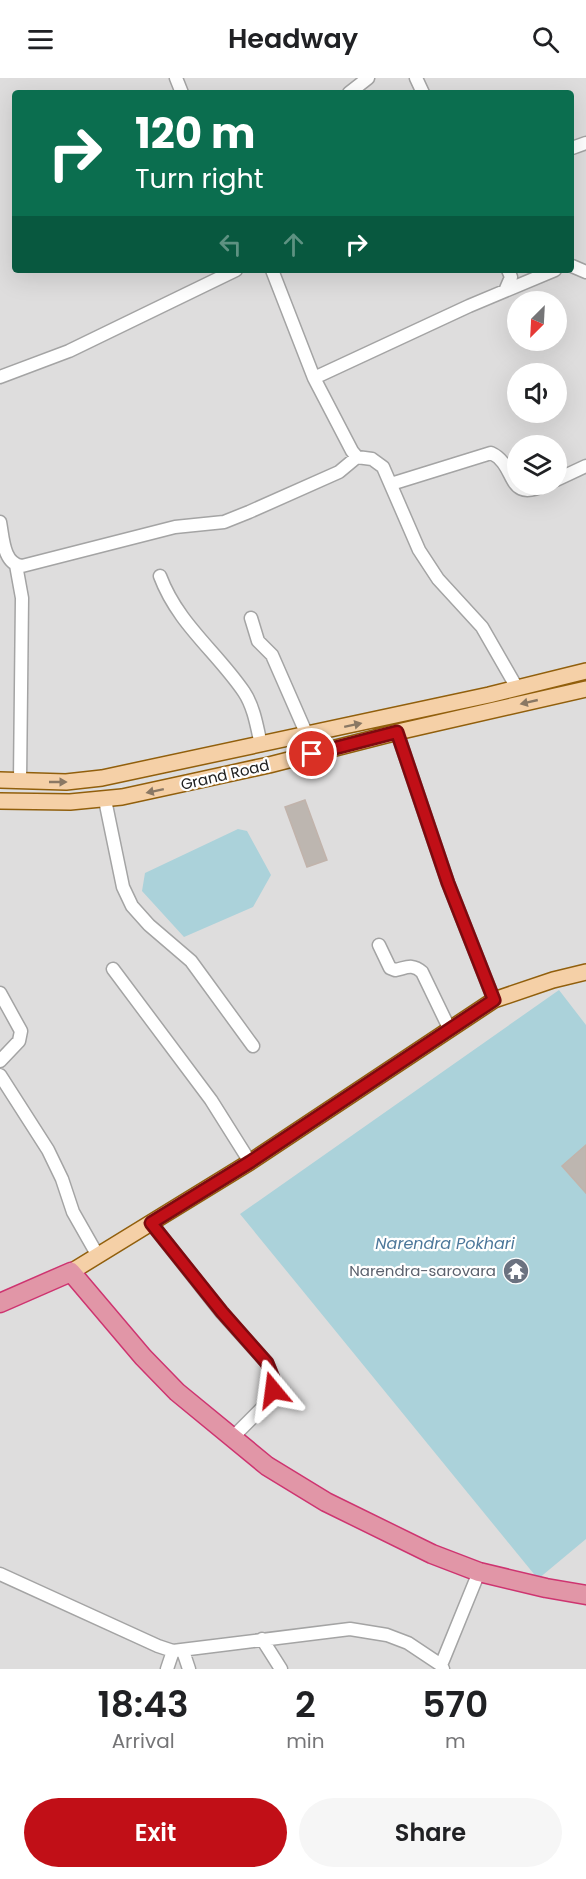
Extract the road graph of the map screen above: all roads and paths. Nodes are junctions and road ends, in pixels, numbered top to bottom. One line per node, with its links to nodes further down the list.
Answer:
1 (368, 78): 2 (street)
2 (353, 90)
3 (230, 273): 8 (street)
4 (273, 273): 9 (street)
5 (509, 273): 7 (street)
6 (548, 273): 7 (street)
7 (505, 291): 9 (street)
8 (0, 377)
9 (314, 378): 10 (street)
10 (357, 457): 14 (street); 16 (street)
11 (586, 466): 13 (street)
12 (507, 470): 14 (street)
13 (567, 475)
14 (391, 484): 20 (street)
15 (0, 522): 16 (street)
16 (16, 565): 26 (street)
17 (160, 576): 24 (street)
18 (251, 618): 23 (street)
19 (586, 671): 20 (main road, Grand Road)
20 (517, 688): 23 (main road, Grand Road, one-way to 20)
21 (586, 689): 22 (main road, Grand Road, one-way to 22)
22 (397, 732): 27 (main road, Grand Road, one-way to 27); 33 (street)
23 (307, 735): 24 (main road, Grand Road)
24 (261, 745): 26 (main road, Grand Road, one-way to 24)
25 (0, 780): 26 (main road, Grand Road)
26 (20, 781)
27 (105, 800): 28 (main road, Grand Road); 35 (street)
28 (0, 801)
29 (379, 945): 34 (street)
30 (113, 969): 38 (street)
31 (586, 972): 33 (main road)
32 (0, 993): 36 (street)
33 (494, 1000): 34 (main road)
34 (450, 1030): 38 (main road)
35 (254, 1046)
36 (0, 1061)
37 (0, 1075): 40 (street)
38 (250, 1162): 39 (main road)
39 (151, 1223): 40 (main road); 43 (street)
40 (98, 1256): 41 (main road)
41 (71, 1272): 42 (highway); 43 (highway)
42 (0, 1303)
43 (232, 1438): 44 (highway)
44 (479, 1572): 46 (highway); 49 (street)
45 (0, 1574): 48 (street)
46 (586, 1595)
47 (262, 1640): 48 (street); 49 (street); 52 (street)
48 (178, 1651): 50 (street); 51 (street)
49 (443, 1664)
50 (167, 1669)
51 (189, 1669)
52 (281, 1669)

